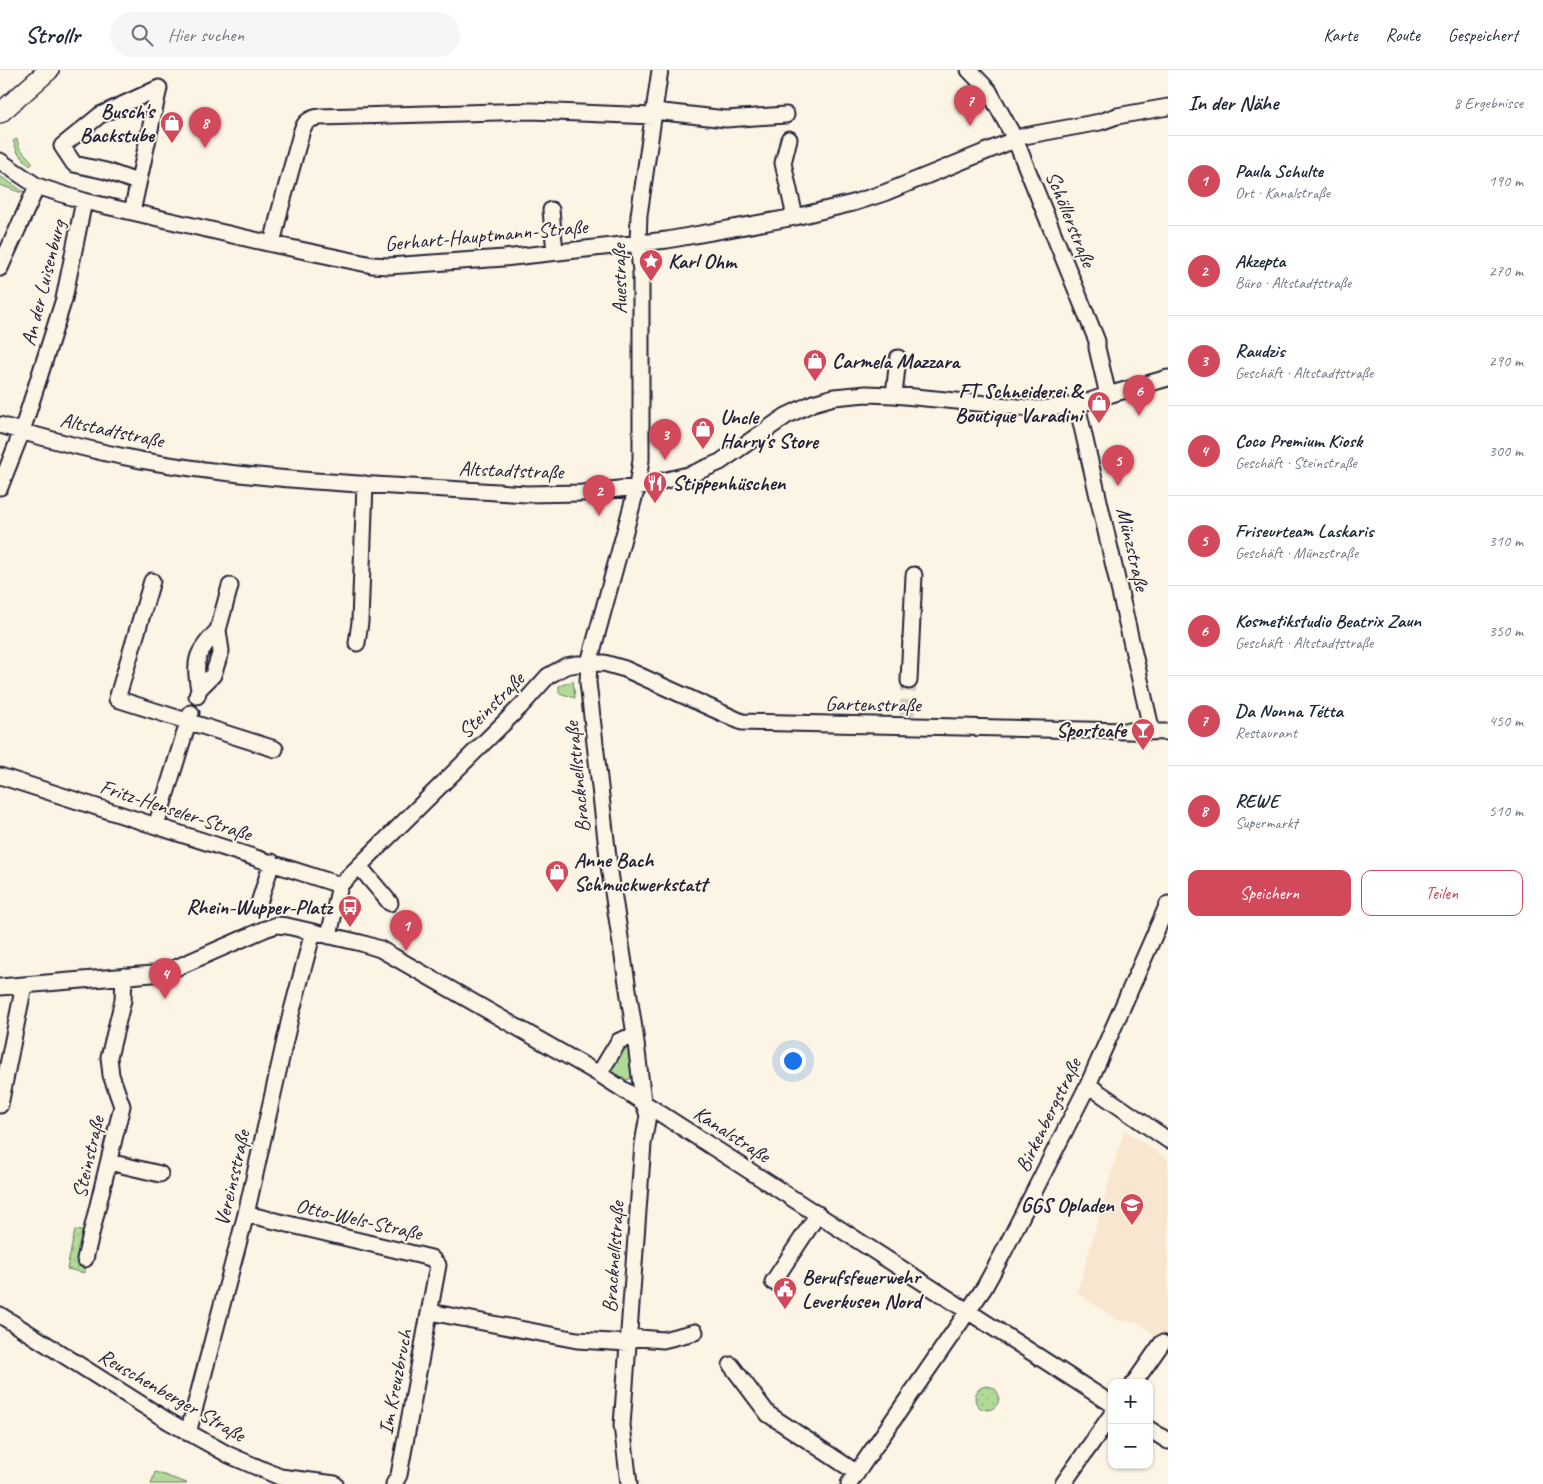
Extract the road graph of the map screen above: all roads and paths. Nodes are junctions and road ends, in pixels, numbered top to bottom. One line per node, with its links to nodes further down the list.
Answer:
1 (49, 70): 5 (main road)
2 (660, 70): 6 (street, Auestraße)
3 (969, 70): 9 (street, Schöllerstraße)
4 (1168, 107): 9 (street, Gerhart-Hauptmann-Straße)
5 (0, 113)
6 (654, 114): 7 (street); 17 (street, Auestraße); 18 (street)
7 (786, 115)
8 (789, 139): 16 (street)
9 (1015, 139): 16 (street, Gerhart-Hauptmann-Straße); 24 (street, Schöllerstraße)
10 (0, 161): 12 (street, Gerhart-Hauptmann-Straße)
11 (137, 182): 11 (street); 15 (street)
12 (37, 186): 13 (street, Gerhart-Hauptmann-Straße); 20 (street)
13 (84, 202): 15 (street, Gerhart-Hauptmann-Straße); 27 (street, An der Luisenburg)
14 (551, 210): 19 (street)
15 (132, 212): 18 (street, Gerhart-Hauptmann-Straße)
16 (795, 217): 17 (street, Gerhart-Hauptmann-Straße)
17 (638, 242): 19 (street, Gerhart-Hauptmann-Straße); 30 (street, Auestraße)
18 (272, 244): 19 (street, Gerhart-Hauptmann-Straße)
19 (555, 252)
20 (0, 268)
21 (898, 358): 23 (street)
22 (1168, 378): 24 (street, Altstadtstraße)
23 (894, 395): 25 (street, Altstadtstraße); 30 (street, Altstadtstraße)
24 (1108, 395): 25 (street, Altstadtstraße)
25 (1077, 405): 39 (street, Münzstraße)
26 (0, 425): 27 (street, Altstadtstraße)
27 (22, 431): 28 (street, Altstadtstraße); 29 (street, An der Luisenburg)
28 (365, 484): 30 (street, Altstadtstraße); 34 (street)
29 (0, 487)
30 (637, 487): 35 (street)
31 (914, 575): 36 (street)
32 (152, 581): 38 (street)
33 (230, 586): 37 (street)
34 (357, 643)
35 (589, 663): 39 (street, Gartenstraße); 45 (street, Steinstraße); 56 (street, Bracknellstraße)
36 (909, 681)
37 (198, 693)
38 (190, 717): 41 (street); 43 (street)
39 (1152, 732): 40 (street, Gartenstraße)
40 (1168, 732)
41 (275, 749)
42 (0, 776): 43 (street, Fritz-Henseler-Straße)
43 (156, 826): 44 (street, Fritz-Henseler-Straße)
44 (272, 862): 46 (street, Fritz-Henseler-Straße); 47 (street)
45 (359, 866): 46 (street, Steinstraße); 48 (street)
46 (340, 884): 51 (street)
47 (259, 903)
48 (390, 903)
49 (1168, 904): 58 (street, Birkenbergstraße)
50 (313, 932): 51 (street, Kanalstraße); 52 (street); 64 (street, Vereinsstraße)
51 (329, 936): 57 (street, Kanalstraße)
52 (124, 976): 53 (street); 62 (street, Steinstraße)
53 (24, 985): 54 (street); 55 (street)
54 (0, 987)
55 (7, 1035): 59 (street)
56 (635, 1035): 57 (street); 60 (street, Bracknellstraße)
57 (600, 1074): 60 (street, Kanalstraße)
58 (1088, 1085): 61 (street); 69 (street, Birkenbergstraße)
59 (1, 1101)
60 (643, 1101): 65 (street, Kanalstraße); 73 (street, Bracknellstraße)
61 (1168, 1140)
62 (109, 1162): 63 (street); 66 (street, Steinstraße)
63 (160, 1174)
64 (246, 1214): 68 (street, Otto-Wels-Straße); 80 (street, Vereinsstraße)
65 (818, 1214): 67 (street); 69 (street, Kanalstraße)
66 (85, 1259)
67 (773, 1282)
68 (435, 1286): 70 (street, Im Kreuzbruch)
69 (967, 1311): 77 (street, Kanalstraße); 82 (street, Birkenbergstraße)
70 (430, 1312): 73 (street); 84 (street, Im Kreuzbruch)
71 (0, 1315): 80 (street, Reuschenberger Straße)
72 (695, 1332): 73 (street)
73 (629, 1340): 85 (street, Bracknellstraße)
74 (1162, 1343): 76 (street)
75 (731, 1365): 82 (street)
76 (1137, 1379)
77 (1108, 1401)
78 (1108, 1420): 86 (street)
79 (1153, 1432): 81 (street)
80 (188, 1433): 83 (street, Reuschenberger Straße)
81 (1168, 1441)
82 (853, 1479)
83 (334, 1484)
84 (394, 1484)
85 (628, 1484)
86 (1063, 1484)

